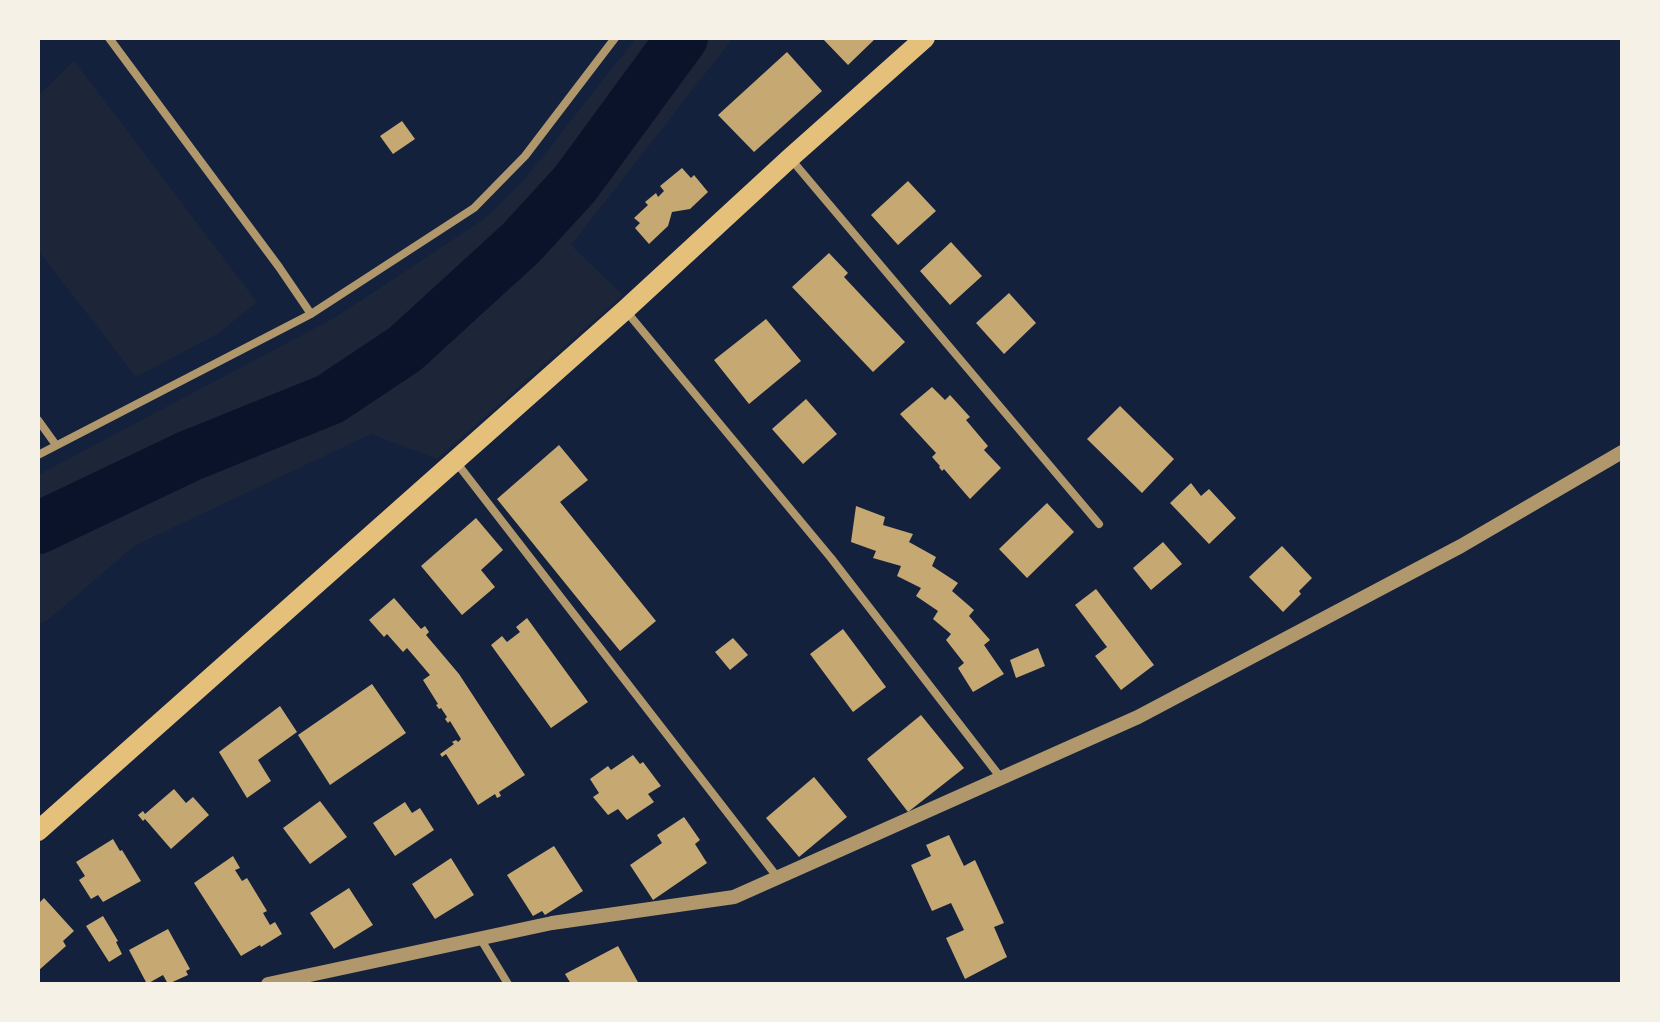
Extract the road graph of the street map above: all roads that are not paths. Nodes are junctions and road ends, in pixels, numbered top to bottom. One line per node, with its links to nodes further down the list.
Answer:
1 (109, 38): 6 (street)
2 (615, 38): 6 (street)
3 (925, 38): 4 (main road)
4 (790, 158): 5 (main road); 12 (street)
5 (625, 310): 11 (main road); 13 (street)
6 (311, 314): 8 (street)
7 (38, 420): 8 (street)
8 (56, 445): 10 (street)
9 (1622, 452): 13 (street)
10 (38, 455)
11 (456, 461): 14 (main road); 15 (street)
12 (1099, 524)
13 (1001, 778): 15 (street)
14 (38, 831)
15 (778, 878): 16 (street)
16 (480, 938): 17 (street); 18 (street)
17 (268, 984)
18 (508, 984)

